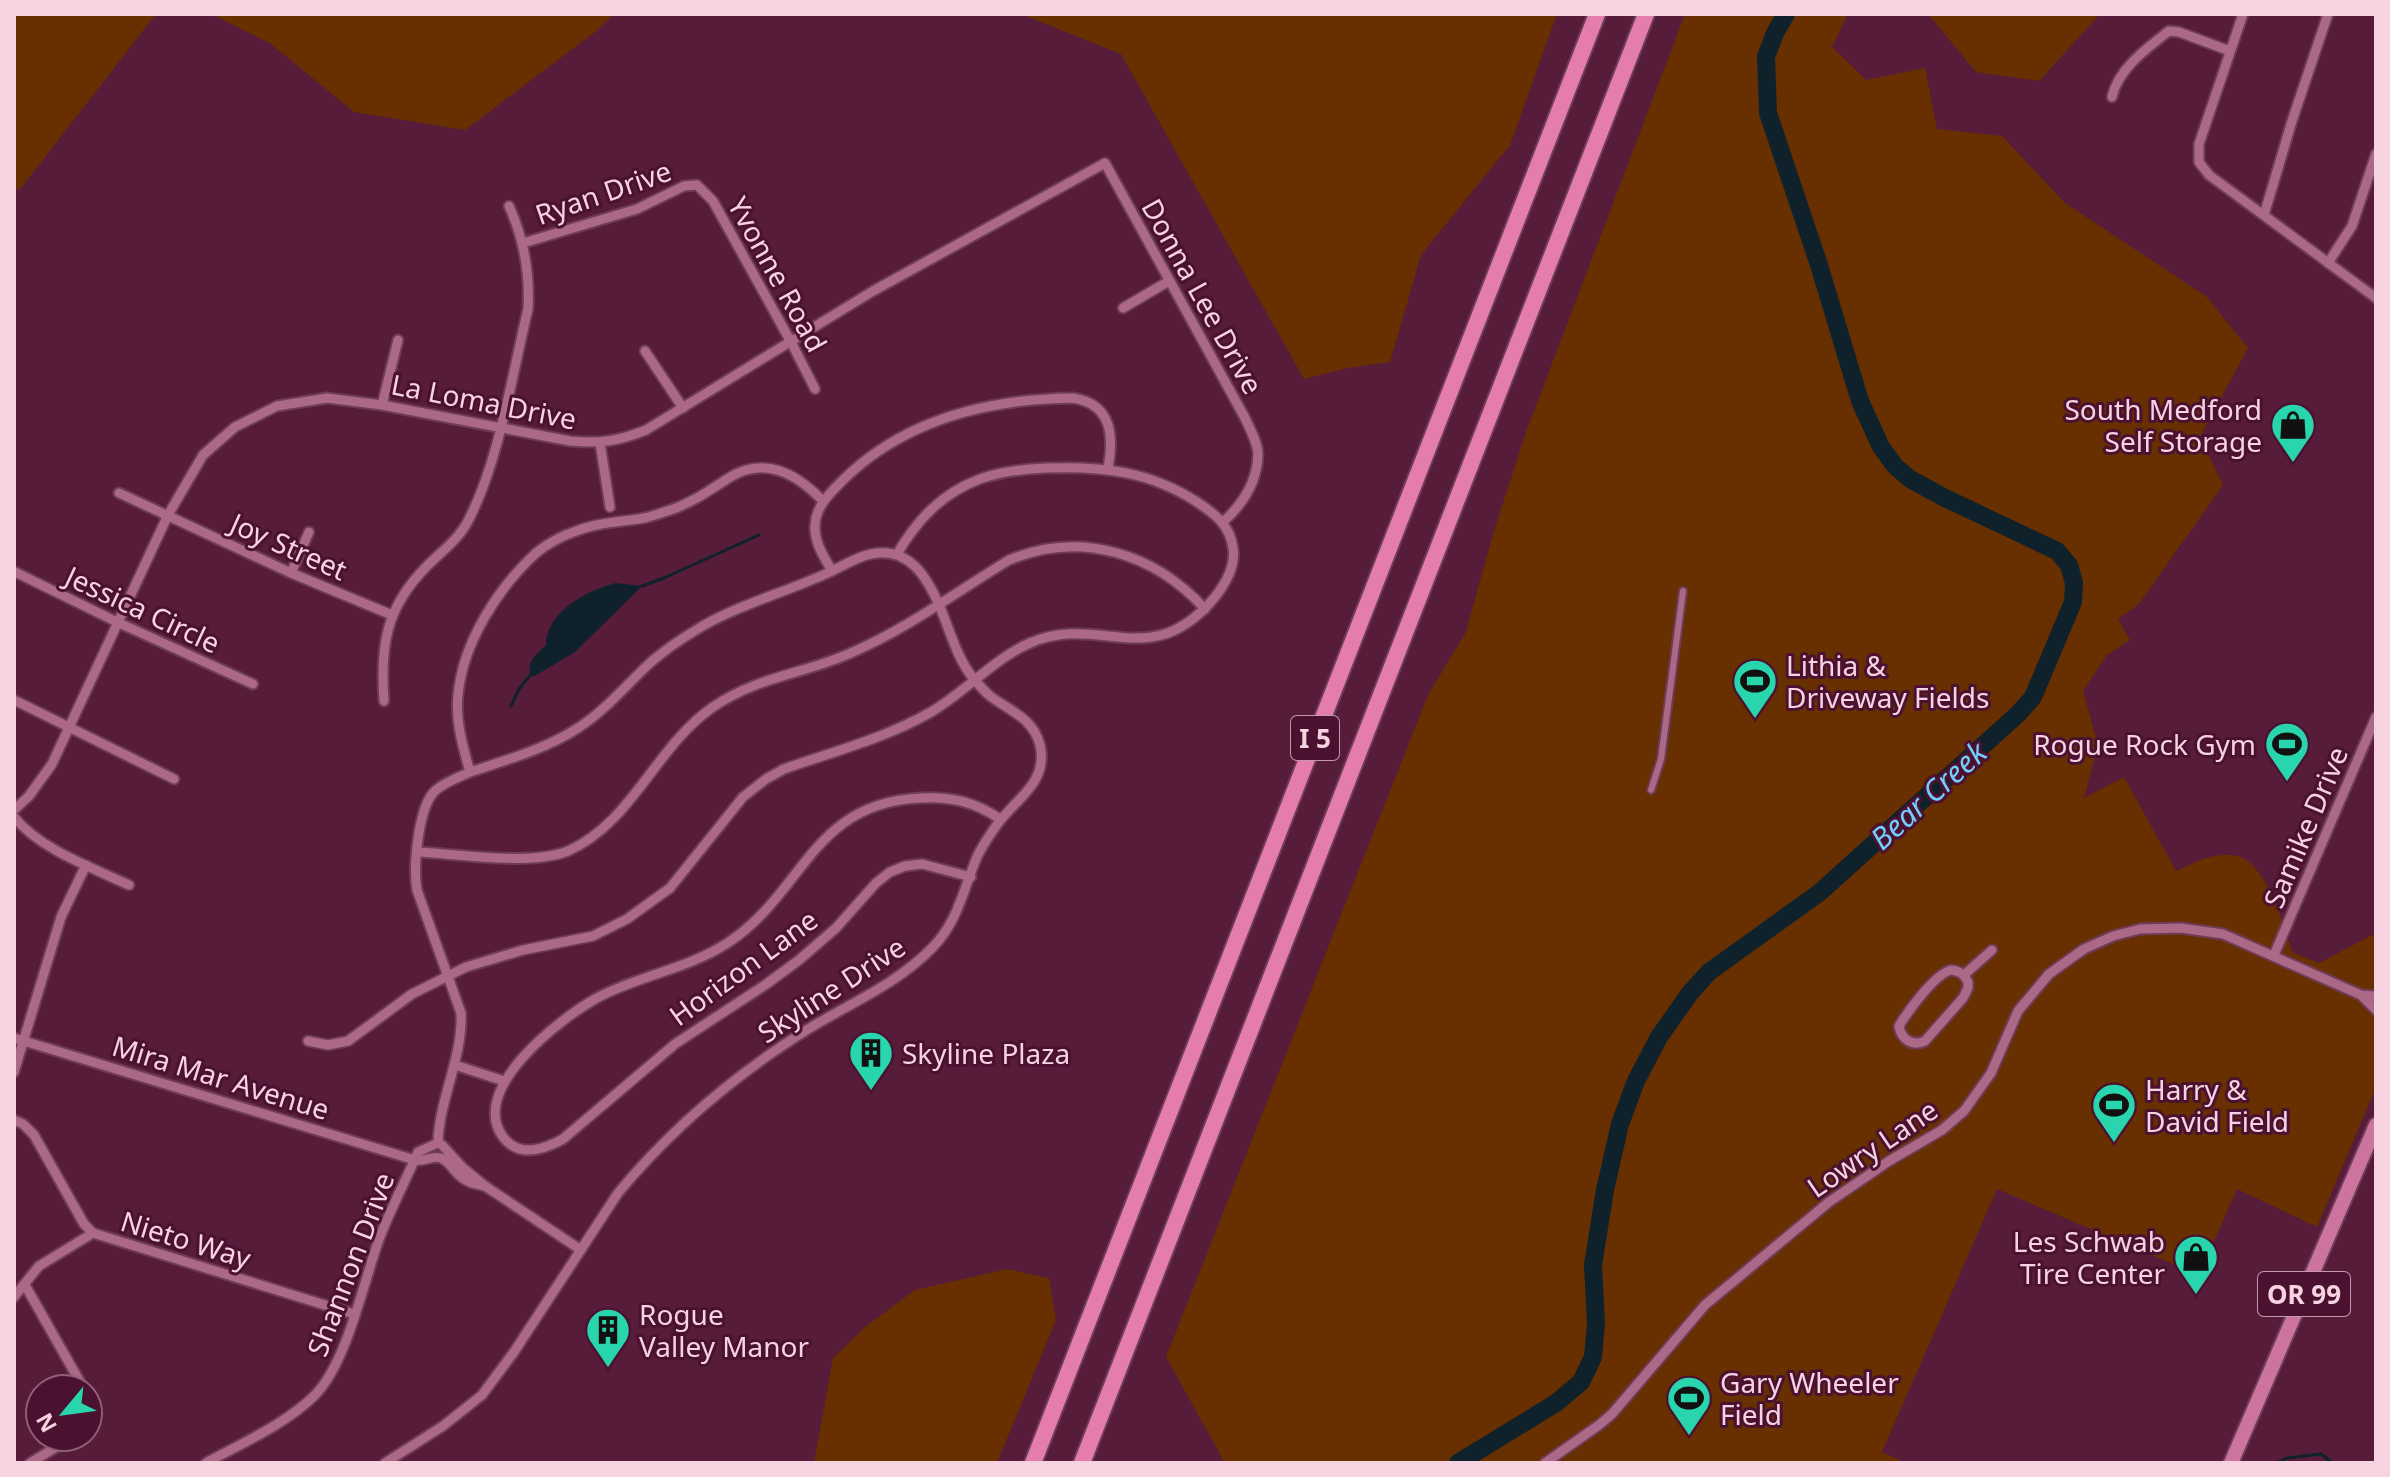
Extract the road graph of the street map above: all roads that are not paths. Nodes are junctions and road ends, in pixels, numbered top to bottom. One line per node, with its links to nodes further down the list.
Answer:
1 (1597, 14): 82 (highway, I 5)
2 (1646, 14): 83 (highway, I 5)
3 (2243, 14): 5 (street)
4 (2328, 14): 11 (street)
5 (2230, 51): 6 (street); 11 (street)
6 (2112, 97)
7 (2376, 154): 13 (street)
8 (1105, 163): 14 (street, Donna Lee Drive); 18 (street, La Loma Drive)
9 (697, 185): 12 (street, Ryan Drive); 18 (street, Yvonne Road)
10 (509, 206): 12 (street)
11 (2264, 215): 13 (street)
12 (523, 243): 23 (street)
13 (2328, 263): 15 (street)
14 (1169, 281): 16 (street); 30 (street, Donna Lee Drive)
15 (2376, 298)
16 (1123, 308)
17 (398, 340): 21 (street)
18 (791, 342): 20 (street, Yvonne Road); 22 (street, La Loma Drive)
19 (645, 351): 22 (street)
20 (815, 389)
21 (382, 405): 23 (street, La Loma Drive); 29 (street, La Loma Drive)
22 (683, 408): 24 (street, La Loma Drive)
23 (500, 429): 24 (street, La Loma Drive); 39 (street)
24 (600, 443): 28 (street)
25 (1108, 468): 27 (street); 30 (street); 32 (street)
26 (119, 493): 29 (street, Joy Street)
27 (823, 501): 33 (street); 47 (street)
28 (610, 507)
29 (168, 515): 35 (street, Joy Street); 40 (street, La Loma Drive)
30 (1223, 522): 38 (street)
31 (309, 532): 35 (street)
32 (897, 554): 33 (street); 37 (street, Skyline Drive)
33 (832, 571): 47 (street)
34 (15, 572): 40 (street, Jessica Circle)
35 (291, 573): 39 (street, Joy Street)
36 (1683, 591): 49 (street)
37 (938, 604): 38 (street); 41 (street, Skyline Drive); 53 (street)
38 (1205, 609): 41 (street)
39 (392, 615): 44 (street)
40 (117, 622): 42 (street, Jessica Circle); 46 (street, La Loma Drive)
41 (975, 681): 52 (street, Skyline Drive); 59 (street)
42 (253, 684)
43 (14, 700): 46 (street)
44 (384, 701)
45 (2376, 717): 58 (street, Samike Drive)
46 (68, 727): 48 (street); 50 (street, La Loma Drive)
47 (470, 772): 53 (street)
48 (174, 779)
49 (1651, 790)
50 (14, 810)
51 (14, 817): 54 (street)
52 (1000, 819): 55 (street, Skyline Drive); 68 (street)
53 (417, 852): 59 (street)
54 (86, 865): 56 (street); 64 (street)
55 (971, 877): 68 (street, Horizon Lane); 75 (street, Skyline Drive)
56 (129, 885)
57 (1992, 950): 60 (street)
58 (2274, 955): 61 (street, Lowry Lane); 84 (street, Lowry Lane)
59 (447, 975): 65 (street); 66 (street)
60 (1964, 975): 60 (street)
61 (2361, 995): 62 (street, Lowry Lane); 63 (street, Lowry Lane)
62 (2376, 996)
63 (2376, 1010)
64 (19, 1039): 67 (street); 72 (street, Mira Mar Avenue)
65 (308, 1041)
66 (455, 1065): 68 (street); 71 (street)
67 (14, 1072)
68 (504, 1081)
69 (14, 1120): 74 (street, Nieto Way)
70 (2376, 1125): 85 (main road, OR 99)
71 (438, 1143): 72 (street); 73 (street, Mira Mar Avenue)
72 (415, 1160): 73 (street, Mira Mar Avenue); 78 (street, Shannon Drive)
73 (485, 1186): 75 (street, Mira Mar Avenue)
74 (93, 1233): 76 (street); 78 (street, Nieto Way)
75 (581, 1250): 81 (street, Skyline Drive)
76 (25, 1285): 77 (street); 79 (street)
77 (14, 1297)
78 (354, 1314): 80 (street, Shannon Drive)
79 (75, 1373)
80 (206, 1463)
81 (385, 1463)
82 (1033, 1463)
83 (1082, 1463)
84 (1545, 1463)
85 (2231, 1463)

